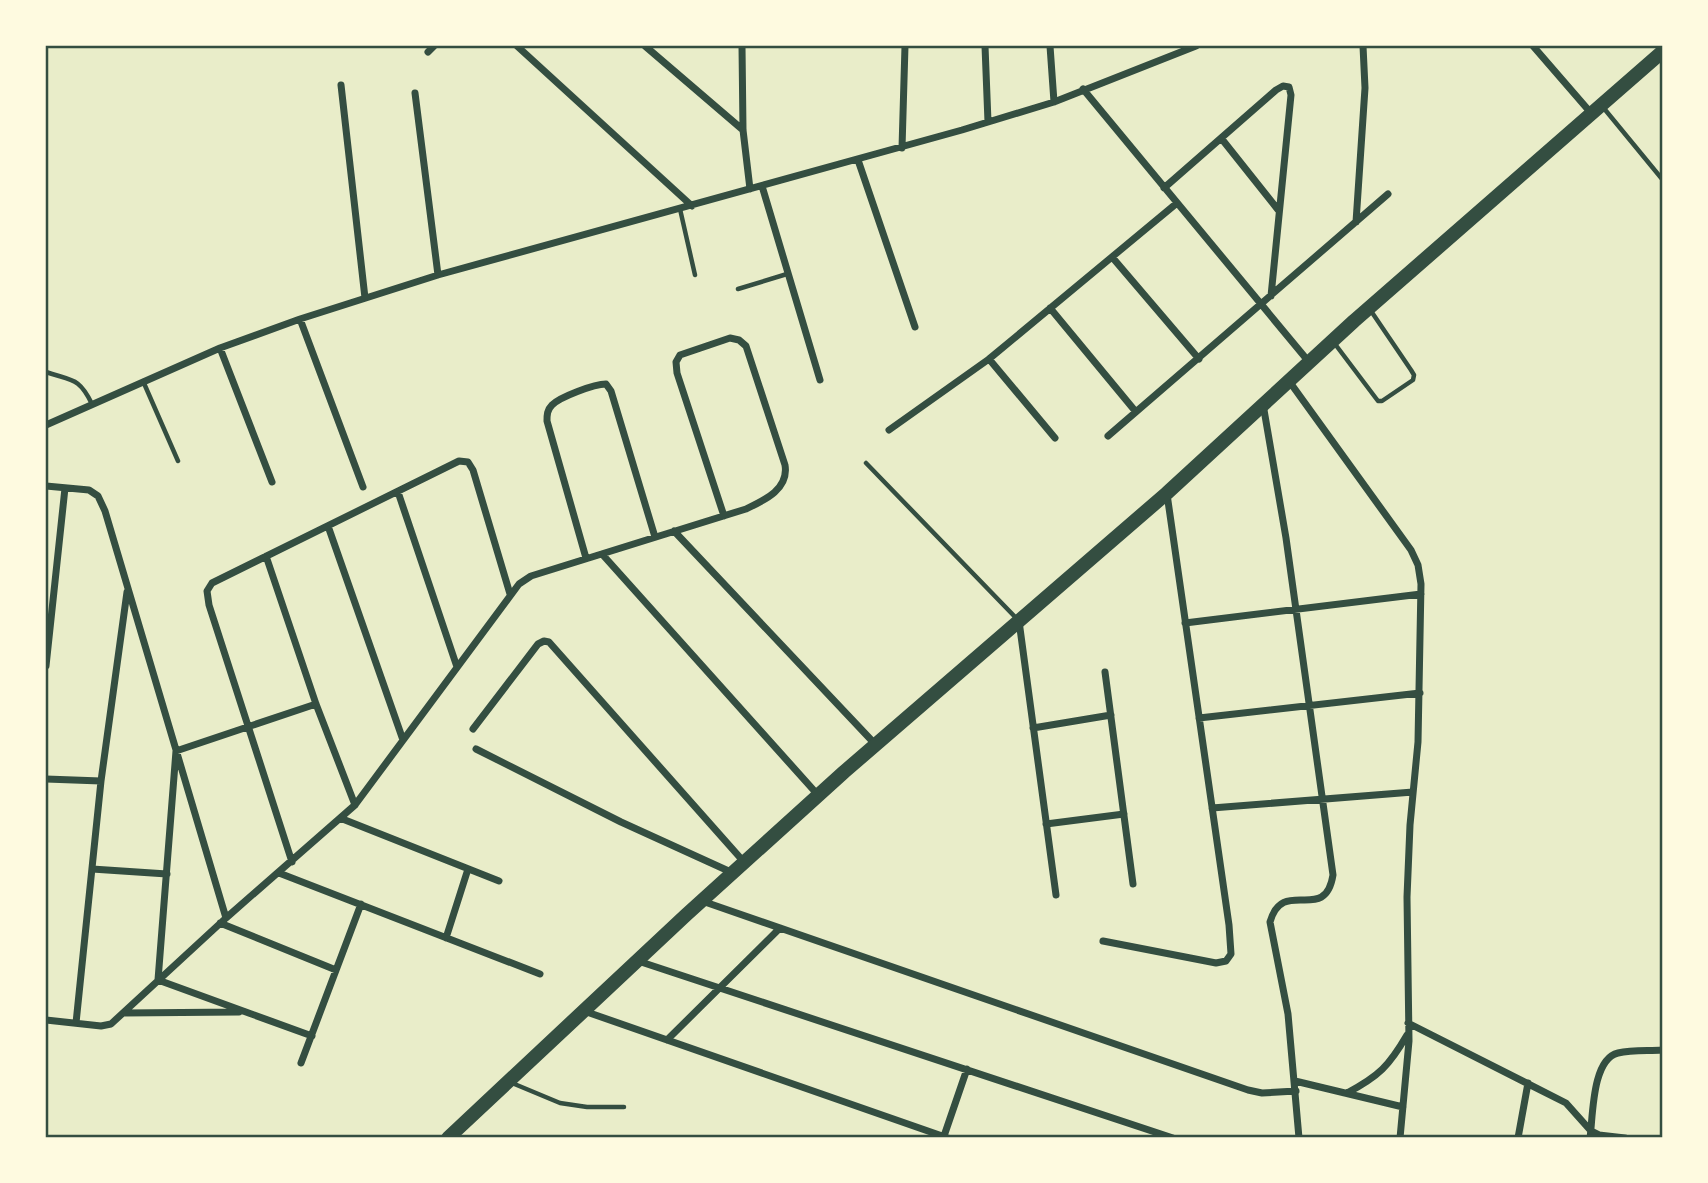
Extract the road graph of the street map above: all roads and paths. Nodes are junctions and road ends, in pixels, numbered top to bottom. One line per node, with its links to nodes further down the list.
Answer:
1 (517, 46): 27 (street)
2 (645, 46): 17 (street)
3 (742, 46): 17 (street)
4 (905, 46): 19 (street)
5 (985, 46): 16 (street)
6 (1050, 46): 14 (street)
7 (1196, 46): 12 (street)
8 (1363, 46): 30 (street)
9 (1533, 46): 15 (street)
10 (1662, 52): 15 (main road)
11 (341, 85): 37 (street)
12 (1083, 89): 14 (street); 23 (street)
13 (415, 93): 33 (street)
14 (1054, 102): 16 (street)
15 (1597, 110): 21 (lane); 40 (main road)
16 (988, 122): 19 (street)
17 (743, 130): 24 (street)
18 (1221, 138): 23 (street); 29 (street); 29 (street)
19 (902, 148): 20 (street)
20 (858, 160): 22 (street); 42 (street)
21 (1662, 179)
22 (762, 186): 24 (street); 32 (street)
23 (1164, 188): 26 (street)
24 (750, 189): 27 (street)
25 (1388, 194): 30 (street)
26 (1177, 203): 31 (street); 38 (street)
27 (692, 206): 28 (street)
28 (680, 209): 33 (street); 34 (lane)
29 (1279, 211): 36 (street)
30 (1356, 222): 36 (street)
31 (1112, 257): 39 (street); 46 (street)
32 (787, 274): 35 (lane); 50 (street)
33 (438, 275): 37 (street)
34 (695, 275)
35 (737, 289)
36 (1271, 296): 38 (street)
37 (365, 298): 41 (street)
38 (1261, 305): 46 (street); 47 (street)
39 (1050, 308): 45 (street); 54 (street)
40 (1369, 308): 43 (main road); 43 (lane)
41 (300, 319): 44 (street); 63 (street)
42 (915, 327)
43 (1332, 341): 47 (main road)
44 (220, 348): 49 (street); 61 (street)
45 (989, 359): 56 (street); 58 (street)
46 (1199, 359): 54 (street)
47 (1309, 362): 51 (main road)
48 (46, 372): 52 (lane)
49 (143, 380): 52 (street); 59 (lane)
50 (820, 380)
51 (1289, 380): 53 (main road); 76 (street)
52 (92, 404): 55 (street)
53 (1263, 404): 66 (main road); 77 (street)
54 (1136, 412): 57 (street)
55 (46, 425)
56 (889, 430)
57 (1108, 436)
58 (1055, 438)
59 (178, 461)
60 (866, 463): 78 (lane)
61 (272, 482)
62 (46, 486): 64 (street)
63 (363, 487)
64 (65, 488): 74 (street); 80 (street)
65 (397, 492): 68 (street); 75 (street); 81 (street)
66 (1167, 493): 78 (main road); 79 (street)
67 (724, 516): 67 (street); 69 (street)
68 (328, 526): 72 (street); 91 (street)
69 (674, 531): 70 (street); 92 (street)
70 (655, 537): 71 (street); 73 (street)
71 (602, 554): 73 (street); 98 (street)
72 (266, 556): 84 (street); 88 (street)
73 (586, 558): 75 (street)
74 (128, 588): 94 (street); 96 (street)
75 (510, 594): 81 (street)
76 (1421, 594): 77 (street); 83 (street)
77 (1296, 610): 79 (street); 85 (street)
78 (1019, 621): 89 (street); 92 (main road)
79 (1185, 623): 87 (street)
80 (46, 666)
81 (457, 667): 91 (street)
82 (1105, 672): 86 (street)
83 (1420, 693): 85 (street); 97 (street)
84 (316, 704): 88 (street); 100 (street)
85 (1309, 704): 87 (street); 99 (street)
86 (1111, 715): 89 (street); 102 (street)
87 (1199, 718): 101 (street)
88 (248, 727): 94 (street); 105 (street)
89 (1033, 727): 104 (street)
90 (473, 729): 106 (street)
91 (403, 740): 100 (street)
92 (876, 745): 98 (main road)
93 (476, 749): 106 (street)
94 (176, 751): 110 (street); 116 (street)
95 (46, 779): 96 (street)
96 (101, 782): 107 (street)
97 (1413, 792): 99 (street); 130 (street)
98 (818, 795): 106 (main road)
99 (1322, 799): 101 (street); 138 (street)
100 (355, 805): 103 (street)
101 (1212, 808): 119 (street)
102 (1124, 814): 104 (street); 112 (street)
103 (340, 818): 105 (street); 108 (street)
104 (1046, 824): 113 (street)
105 (292, 862): 109 (street)
106 (738, 868): 114 (main road)
107 (92, 869): 110 (street); 129 (street)
108 (468, 869): 111 (street); 118 (street)
109 (279, 873): 115 (street); 116 (street)
110 (167, 874): 123 (street)
111 (499, 881)
112 (1133, 884)
113 (1056, 895)
114 (701, 901): 117 (street); 120 (main road)
115 (361, 904): 118 (street); 121 (street)
116 (223, 921): 121 (street); 123 (street)
117 (780, 928): 124 (street); 140 (street)
118 (446, 938): 122 (street)
119 (1103, 941)
120 (637, 961): 124 (street); 125 (main road)
121 (337, 970): 132 (street)
122 (540, 974)
123 (158, 980): 126 (street); 127 (street)
124 (721, 987): 133 (street); 136 (street)
125 (583, 1011): 133 (street); 137 (main road)
126 (244, 1012): 127 (street); 132 (street)
127 (124, 1013): 129 (street)
128 (46, 1020): 129 (street)
129 (76, 1023)
130 (1408, 1023): 131 (street); 139 (street)
131 (1408, 1034): 141 (street); 143 (street)
132 (312, 1036): 135 (street)
133 (667, 1041): 145 (street)
134 (1662, 1050): 144 (street)
135 (302, 1063)
136 (967, 1069): 145 (street); 147 (street)
137 (508, 1081): 142 (lane); 146 (main road)
138 (1296, 1081): 140 (street); 141 (street)
139 (1528, 1083): 144 (street); 150 (street)
140 (1296, 1091): 148 (street)
141 (1346, 1093): 143 (street)
142 (624, 1107)
143 (1403, 1107): 149 (street)
144 (1590, 1134): 151 (street)
145 (946, 1137)
146 (447, 1138)
147 (1173, 1138)
148 (1299, 1138)
149 (1400, 1138)
150 (1518, 1138)
151 (1625, 1138)

